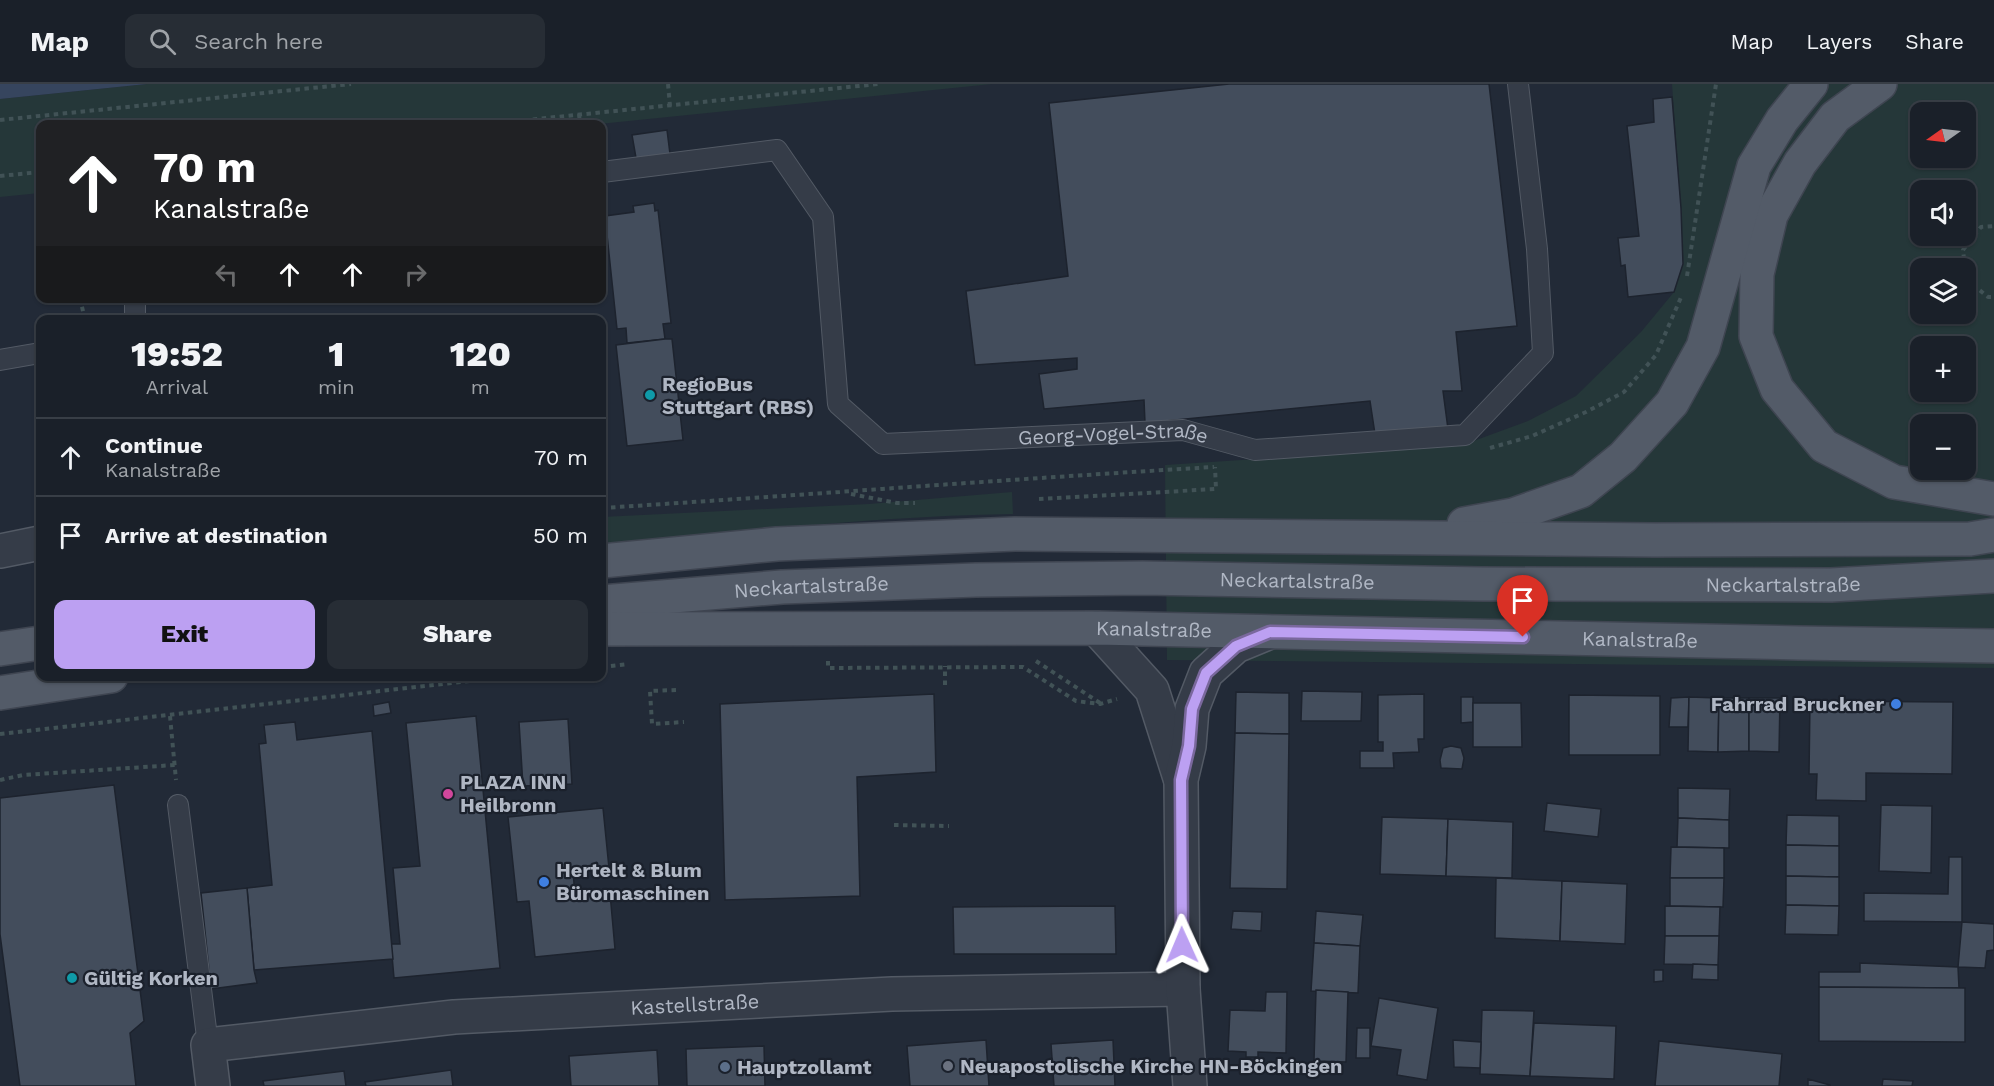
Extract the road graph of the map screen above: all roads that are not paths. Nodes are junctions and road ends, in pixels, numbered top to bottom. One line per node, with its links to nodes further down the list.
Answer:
1 (1518, 84): 4 (lane, Georg-Vogel-Straße)
2 (1811, 84): 9 (main road)
3 (1880, 84): 7 (main road)
4 (606, 171)
5 (36, 354): 6 (lane)
6 (0, 360)
7 (1994, 499)
8 (1994, 535): 9 (main road)
9 (1390, 538): 12 (main road)
10 (36, 544): 11 (street)
11 (0, 551)
12 (606, 561)
13 (1994, 576): 14 (main road, Neckartalstraße)
14 (606, 602)
15 (1096, 628): 16 (main road, Kanalstraße); 17 (main road, Kanalstraße); 23 (street)
16 (606, 629)
17 (1270, 632): 19 (main road, Kanalstraße); 23 (street)
18 (36, 643): 20 (main road)
19 (1990, 646)
20 (0, 649)
21 (78, 681): 22 (main road)
22 (0, 693)
23 (1181, 780): 25 (street)
24 (178, 805): 26 (lane)
25 (1183, 989): 26 (street, Kastellstraße); 28 (street)
26 (208, 1045): 27 (street)
27 (213, 1086)
28 (1190, 1086)

